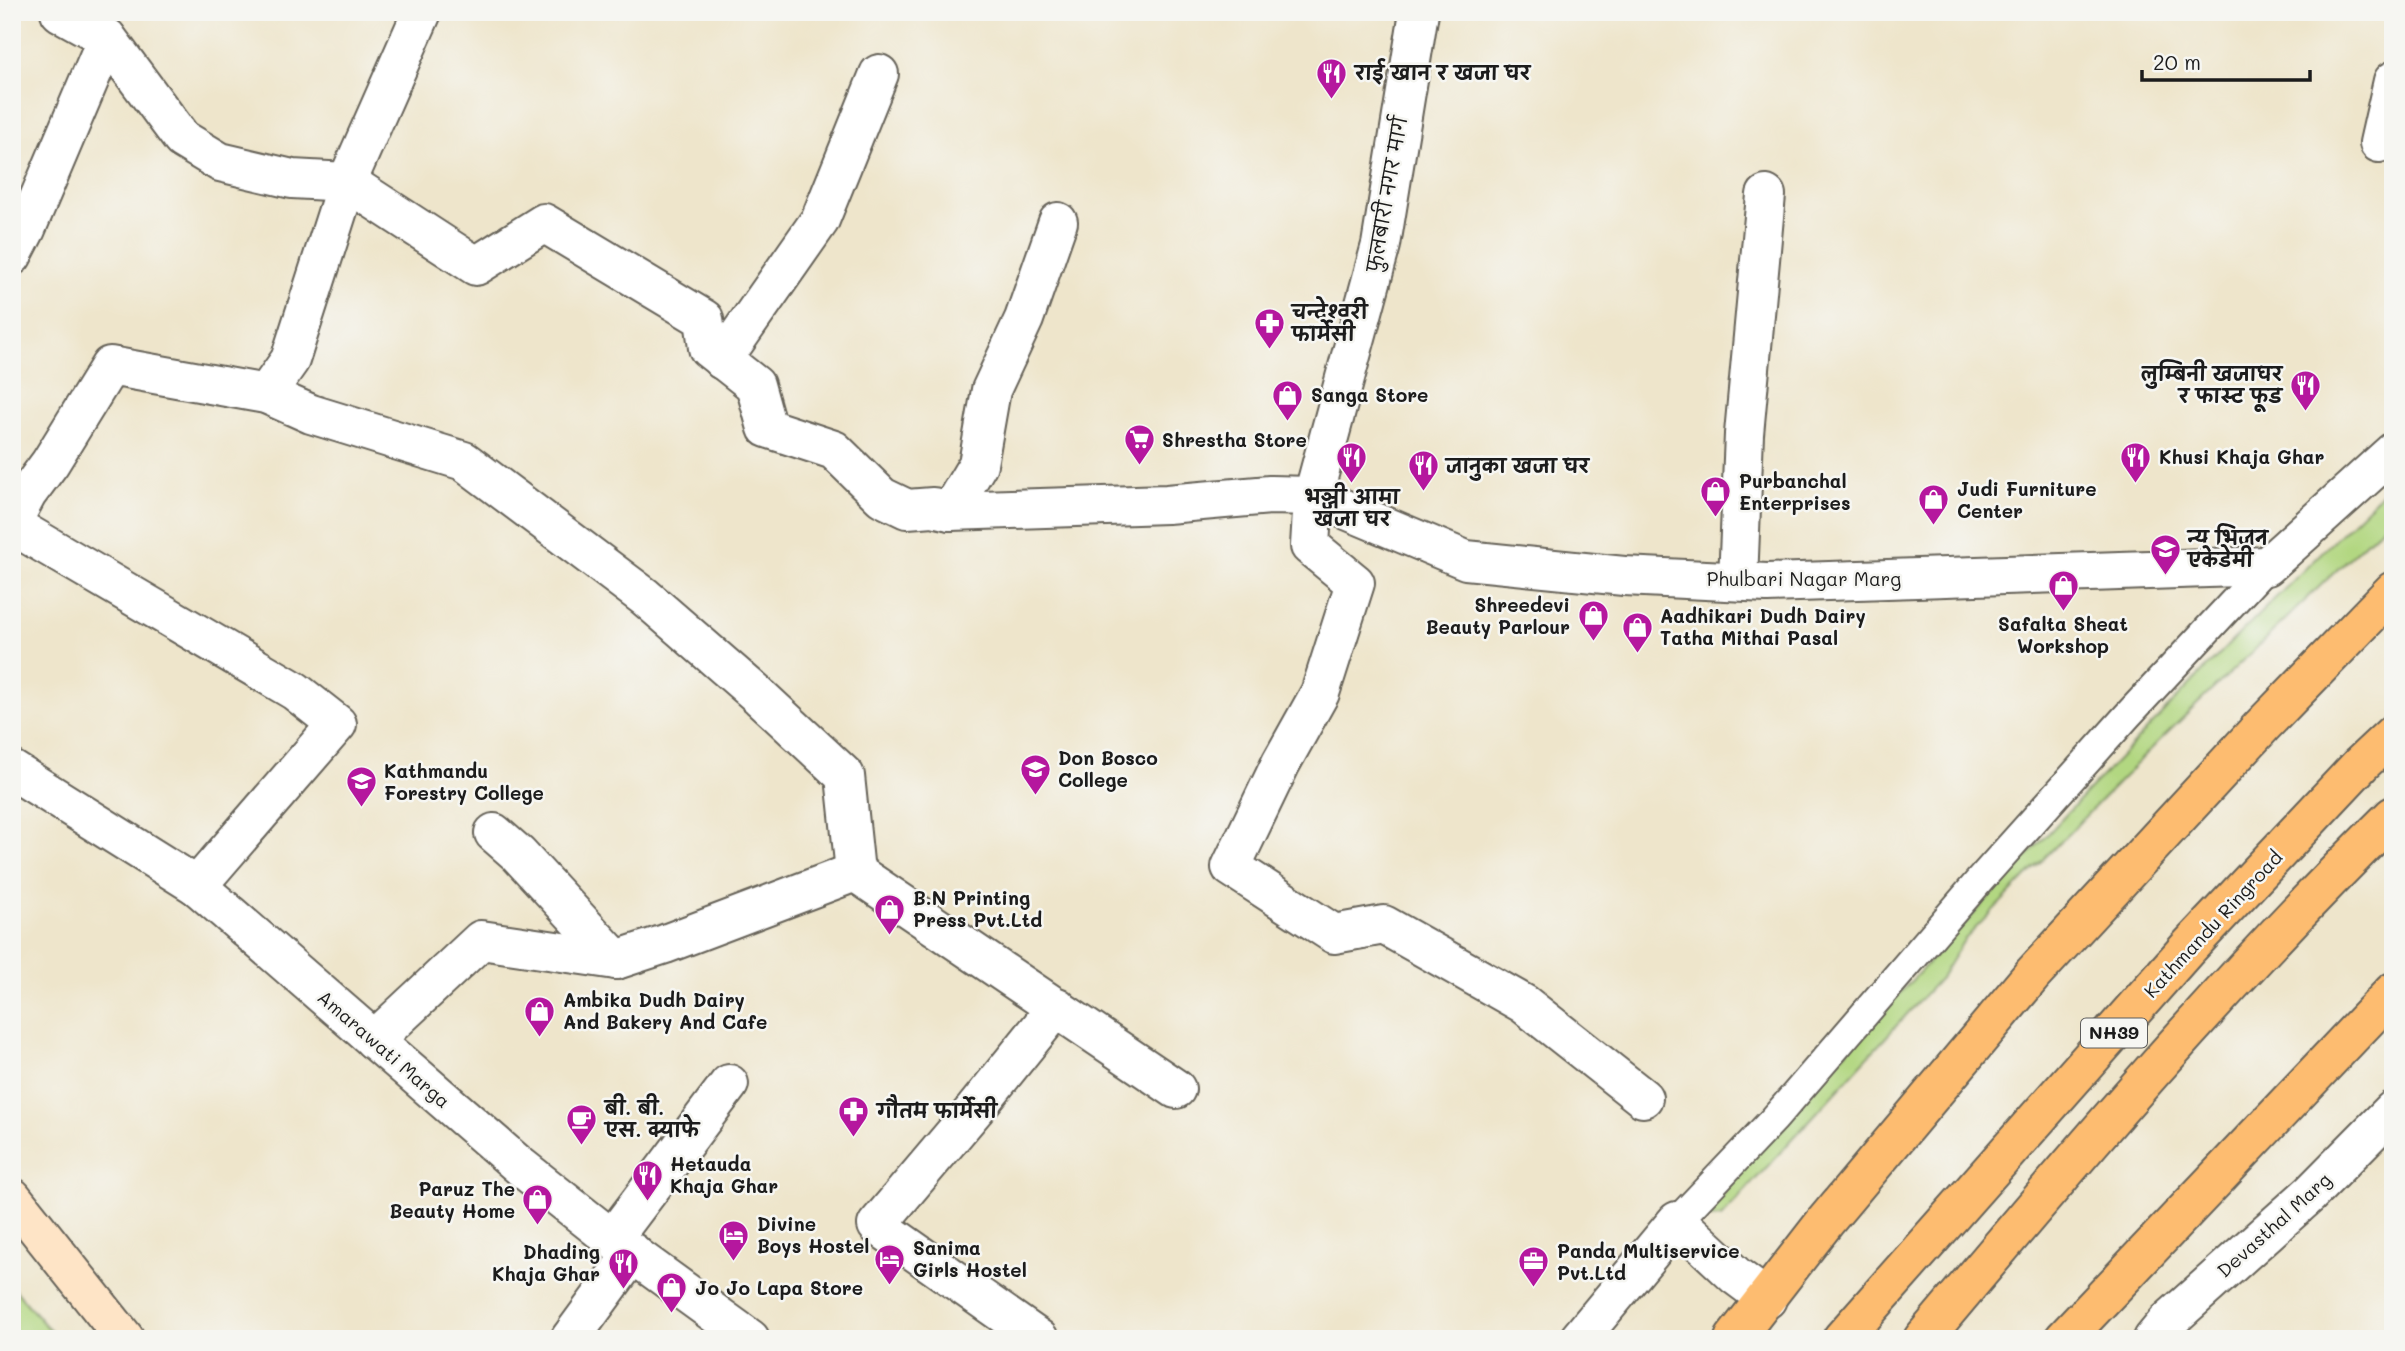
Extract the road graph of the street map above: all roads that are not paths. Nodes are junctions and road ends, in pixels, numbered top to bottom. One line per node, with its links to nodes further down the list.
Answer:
1 (60, 12): 4 (street)
2 (422, 12): 8 (street)
3 (1419, 12): 15 (street, फुलबारी नगर मार्ग)
4 (107, 38): 8 (street); 11 (street)
5 (879, 74): 12 (street)
6 (2393, 81): 7 (street)
7 (2379, 143)
8 (347, 182): 12 (street); 13 (street)
9 (1766, 195): 19 (street)
10 (1058, 222): 16 (street)
11 (12, 256)
12 (722, 360): 16 (street)
13 (267, 394): 17 (street); 25 (street)
14 (2393, 452): 18 (street)
15 (1313, 496): 16 (street); 19 (street, Phulbari Nagar Marg); 33 (street, फुलबारी नगर मार्ग)
16 (950, 511)
17 (12, 523): 26 (street)
18 (2267, 566): 19 (street, Phulbari Nagar Marg); 36 (lane)
19 (1738, 581)
20 (2393, 591): 38 (main road)
21 (2393, 734): 46 (main road, Kathmandu Ringroad / NH39)
22 (12, 770): 26 (street, Amarawati Marga)
23 (2393, 816): 47 (main road, NH39)
24 (494, 834): 27 (street)
25 (855, 872): 27 (street); 29 (street)
26 (197, 886): 30 (street, Amarawati Marga)
27 (616, 960): 30 (street)
28 (2393, 992): 48 (main road)
29 (1057, 1007): 32 (street); 43 (street)
30 (374, 1040): 37 (street, Amarawati Marga)
31 (729, 1084): 37 (street)
32 (1176, 1090)
33 (1643, 1098)
34 (2393, 1110): 39 (street, Devasthal Marg)
35 (12, 1196): 40 (main road)
36 (1677, 1221): 38 (street); 44 (street)
37 (622, 1246): 41 (street); 42 (street, Amarawati Marga)
38 (1767, 1299): 45 (main road)
39 (2169, 1333)
40 (125, 1339)
41 (570, 1339)
42 (750, 1339)
43 (1039, 1339)
44 (1579, 1339)
45 (1734, 1339)
46 (1842, 1339)
47 (1923, 1339)
48 (2064, 1339)

